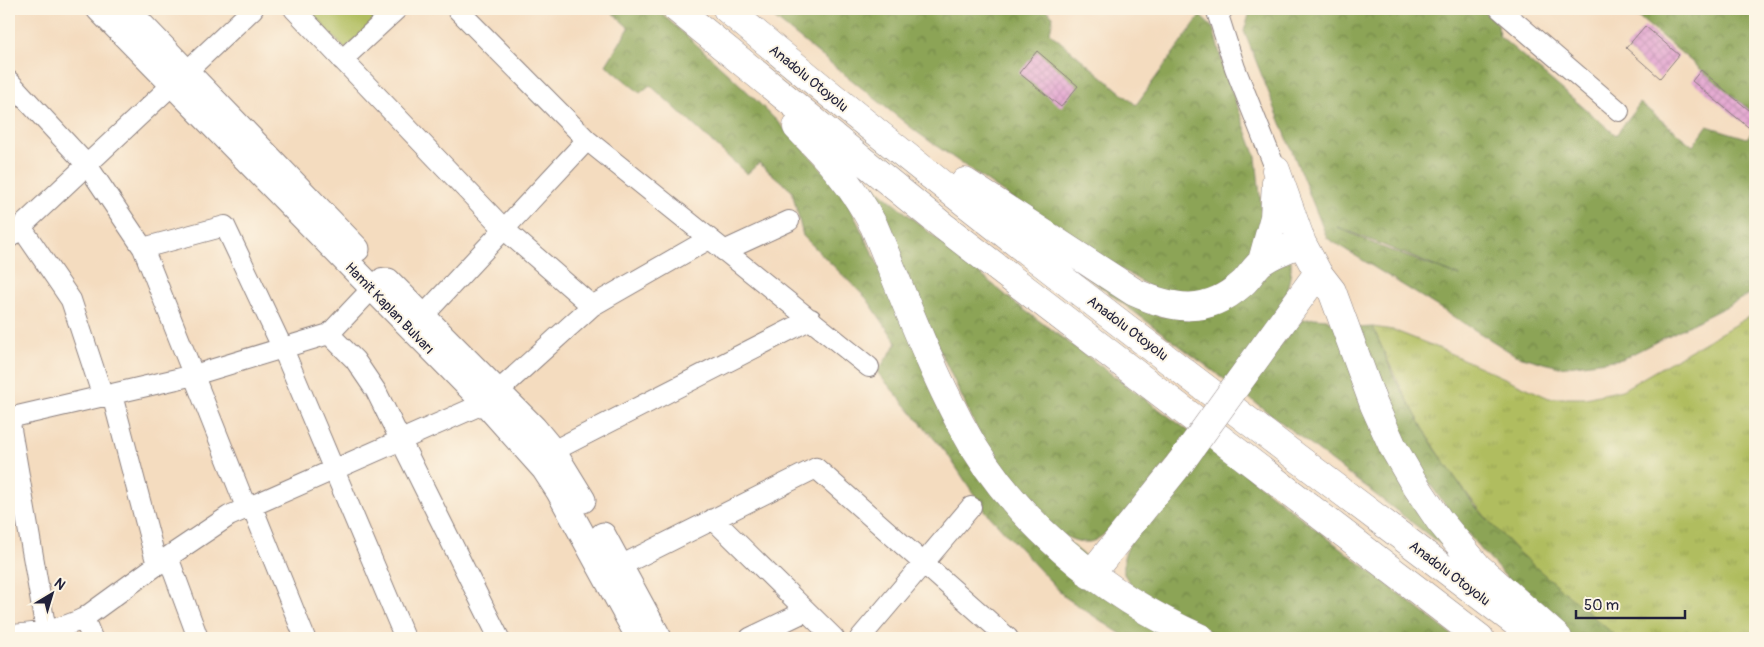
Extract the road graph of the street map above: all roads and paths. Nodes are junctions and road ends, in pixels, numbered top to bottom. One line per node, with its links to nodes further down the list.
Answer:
1 (99, 9): 13 (main road, Hamit Kaplan Bulvarı)
2 (126, 9): 13 (main road, Hamit Kaplan Bulvarı)
3 (253, 9): 13 (street)
4 (294, 9): 12 (street)
5 (397, 9): 12 (street)
6 (457, 9): 17 (street)
7 (677, 9): 11 (highway)
8 (727, 9): 14 (highway, Anadolu Otoyolu)
9 (1500, 9): 16 (street)
10 (1217, 11): 19 (street)
11 (706, 33): 50 (highway); 67 (highway)
12 (342, 60): 21 (street)
13 (179, 78): 18 (street); 28 (main road, Hamit Kaplan Bulvarı)
14 (821, 88): 26 (highway); 68 (highway, Anadolu Otoyolu)
15 (12, 92): 18 (street)
16 (1619, 111)
17 (588, 140): 21 (street); 24 (street)
18 (87, 165): 22 (street); 25 (street)
19 (1276, 170): 23 (highway); 26 (highway)
20 (789, 222): 24 (street)
21 (506, 230): 29 (street); 30 (street)
22 (15, 233): 38 (street)
23 (1302, 243): 26 (highway); 27 (highway)
24 (717, 245): 29 (street); 31 (street)
25 (143, 248): 35 (street); 37 (street)
26 (1262, 261)
27 (1318, 273): 32 (highway); 33 (highway)
28 (377, 283): 30 (main road, Hamit Kaplan Bulvarı); 34 (street); 39 (main road, Hamit Kaplan Bulvarı)
29 (592, 306): 39 (street)
30 (423, 316): 39 (main road, Hamit Kaplan Bulvarı)
31 (811, 319): 36 (street); 42 (street)
32 (1286, 319): 33 (highway); 50 (highway, bridge)
33 (1342, 320): 69 (highway)
34 (329, 334): 35 (street); 41 (street)
35 (283, 349): 37 (street); 43 (street)
36 (869, 367)
37 (194, 375): 38 (street); 44 (street)
38 (108, 396): 40 (street); 47 (street)
39 (492, 397): 41 (street); 42 (main road, Hamit Kaplan Bulvarı); 60 (main road, Hamit Kaplan Bulvarı)
40 (9, 418): 53 (street)
41 (400, 439): 43 (street); 59 (street)
42 (553, 451): 49 (main road, Hamit Kaplan Bulvarı)
43 (332, 470): 44 (street); 58 (street)
44 (249, 506): 47 (street); 57 (street)
45 (971, 508): 48 (street)
46 (713, 520): 48 (street); 49 (street); 51 (street)
47 (162, 561): 52 (street); 56 (street)
48 (924, 564): 64 (street); 65 (street)
49 (620, 566): 61 (main road, Hamit Kaplan Bulvarı)
50 (1090, 575): 66 (highway)
51 (806, 611): 62 (street); 63 (street)
52 (84, 618): 53 (street); 55 (street)
53 (39, 634): 54 (street)
54 (9, 635)
55 (92, 638)
56 (198, 638)
57 (305, 638)
58 (405, 638)
59 (500, 638)
60 (639, 638)
61 (659, 638)
62 (750, 638)
63 (834, 638)
64 (860, 638)
65 (1008, 638)
66 (1201, 638)
67 (1480, 638)
68 (1536, 638)
69 (1558, 638)

